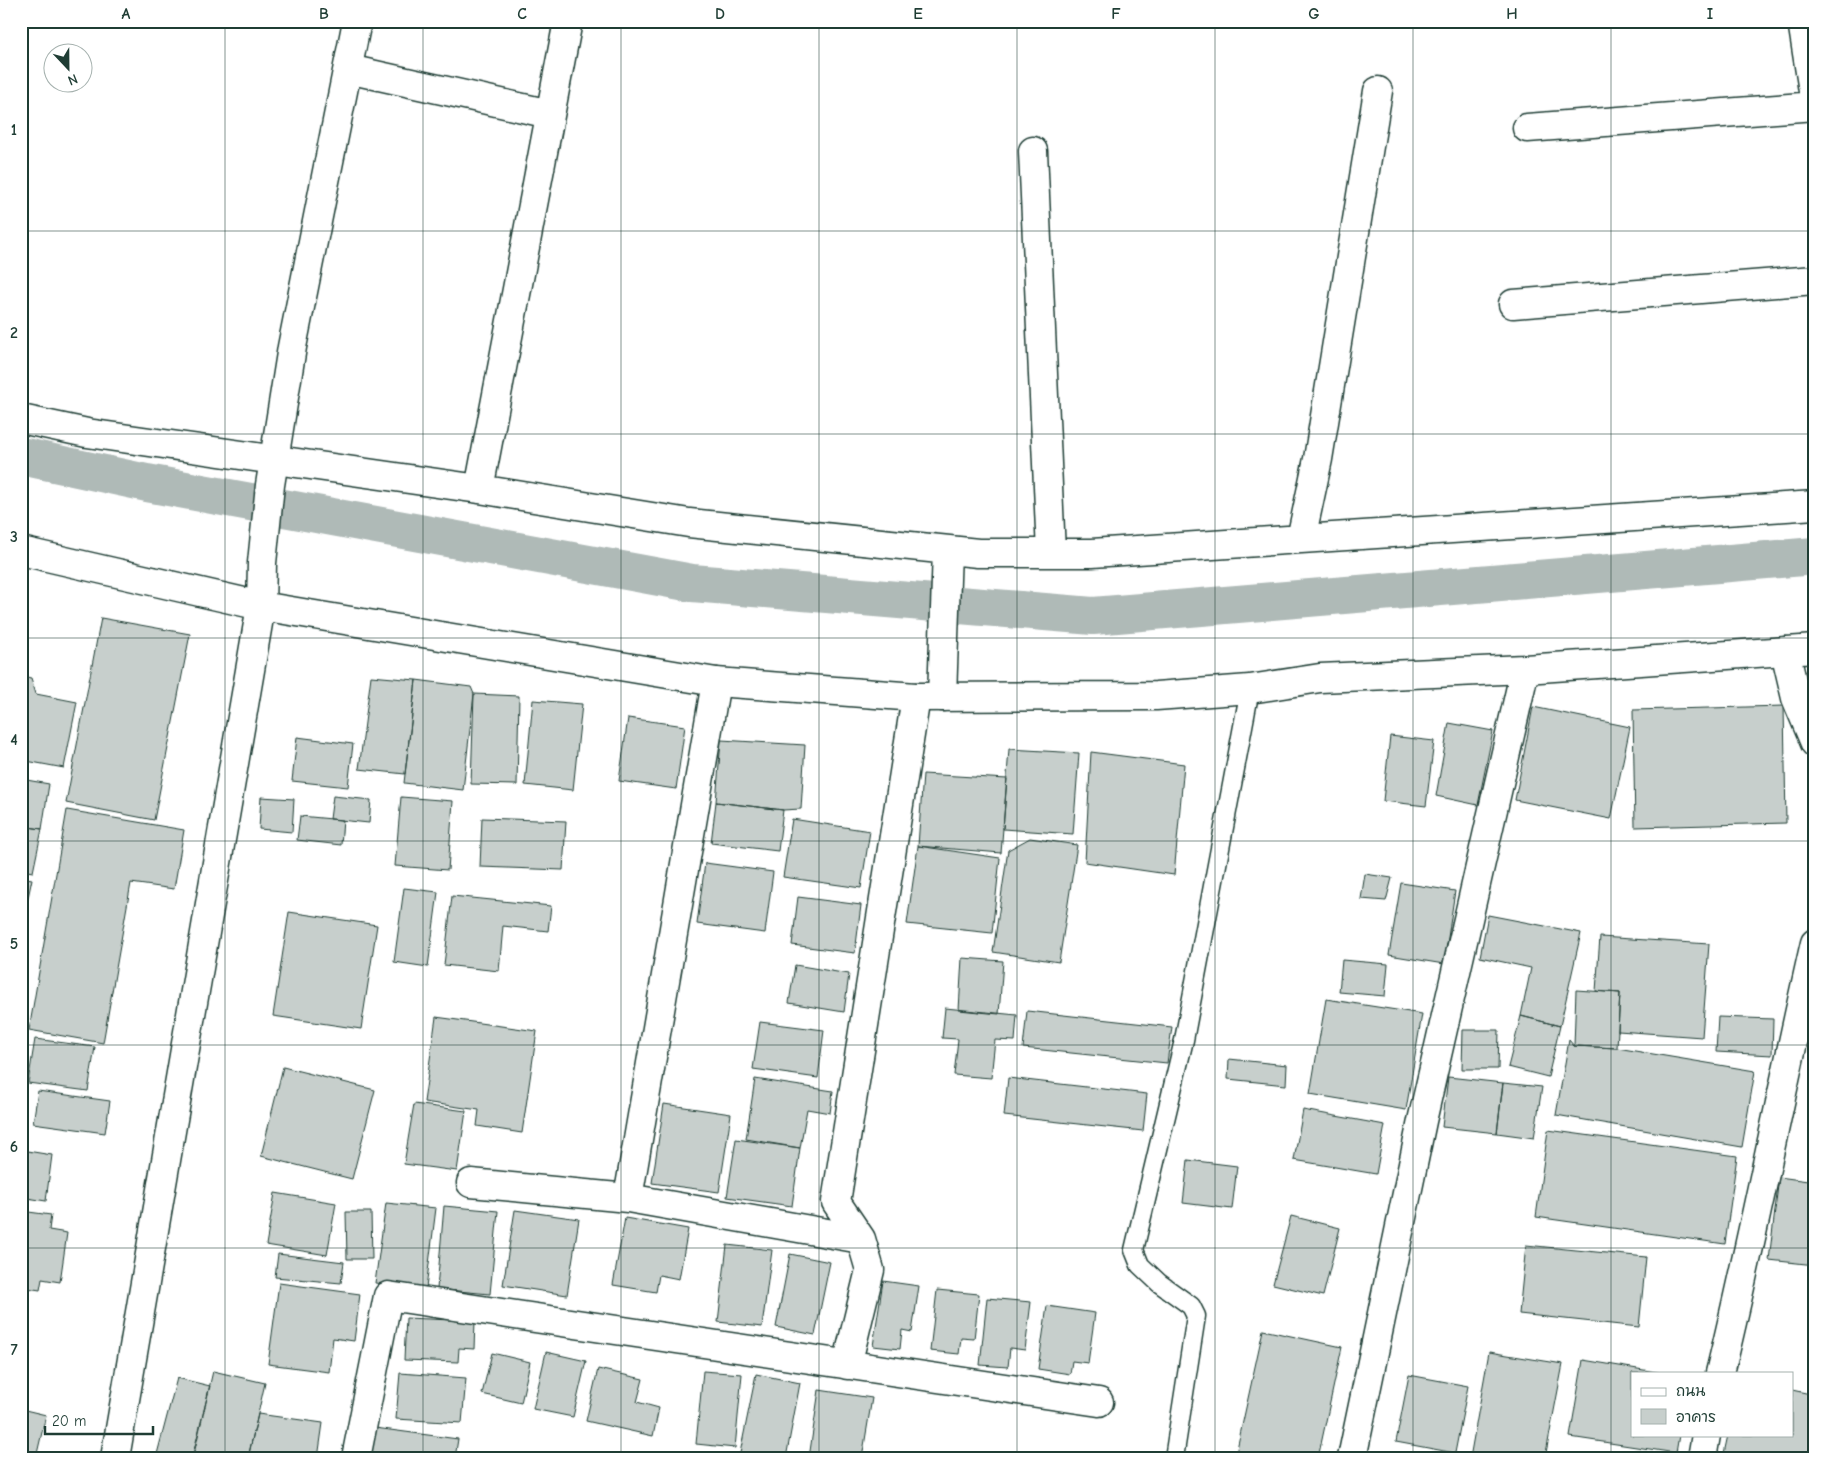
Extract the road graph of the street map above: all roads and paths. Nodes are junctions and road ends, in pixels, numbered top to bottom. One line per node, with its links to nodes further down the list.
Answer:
1 (357, 21): 4 (street)
2 (568, 21): 7 (street)
3 (1802, 21): 6 (street)
4 (348, 70): 7 (street); 13 (street)
5 (1378, 91): 16 (street)
6 (1815, 105): 8 (street)
7 (550, 114): 14 (street)
8 (1527, 128)
9 (1033, 151): 19 (street)
10 (1815, 280): 11 (street)
11 (1513, 304)
12 (21, 419): 13 (street)
13 (273, 473): 14 (street); 20 (street)
14 (479, 489): 17 (street)
15 (1815, 505): 16 (street)
16 (1301, 539): 19 (street)
17 (947, 550): 19 (street); 26 (street)
18 (21, 551): 20 (street)
19 (1051, 553)
20 (261, 606): 24 (street); 36 (street)
21 (1815, 649): 22 (street)
22 (1785, 650): 23 (street); 27 (street)
23 (1525, 669): 25 (street); 39 (street)
24 (716, 682): 26 (street); 30 (street)
25 (1250, 689): 26 (street); 38 (lane)
26 (929, 697): 31 (street)
27 (1815, 743)
28 (1815, 943): 33 (street)
29 (471, 1183): 30 (street)
30 (628, 1198): 31 (street)
31 (861, 1239): 32 (street)
32 (847, 1365): 34 (street); 37 (street)
33 (1720, 1372)
34 (1099, 1402)
35 (1706, 1436): 40 (street)
36 (114, 1458)
37 (356, 1458)
38 (1174, 1458)
39 (1352, 1458)
40 (1702, 1458)

